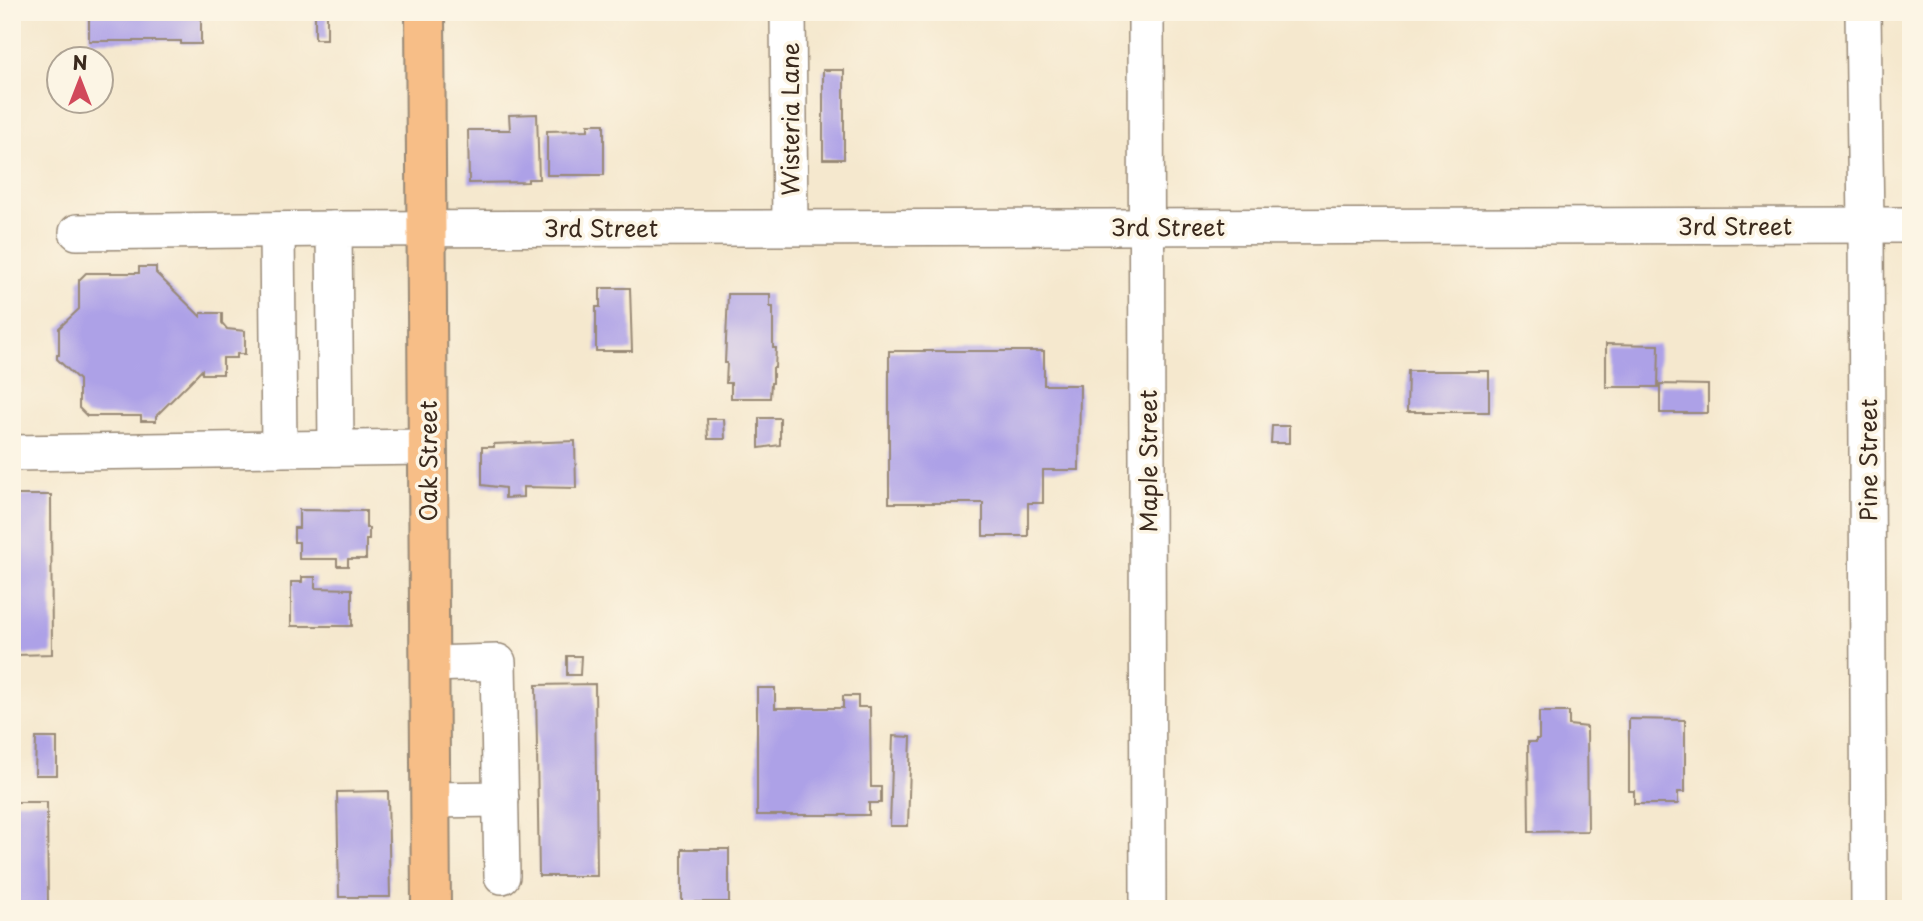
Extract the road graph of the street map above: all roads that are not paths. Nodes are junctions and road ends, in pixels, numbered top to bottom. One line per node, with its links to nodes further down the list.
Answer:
1 (425, 12): 9 (main road, Oak Street)
2 (788, 12): 7 (street, Wisteria Lane)
3 (1146, 12): 8 (street, Maple Street)
4 (1863, 12): 5 (street, Pine Street)
5 (1866, 225): 6 (street, 3rd Street); 8 (street, 3rd Street); 23 (street, Pine Street)
6 (1911, 225)
7 (790, 226): 8 (street, 3rd Street); 9 (street, 3rd Street)
8 (1147, 226): 22 (street, Maple Street)
9 (426, 227): 10 (street, 3rd Street); 13 (main road, Oak Street)
10 (334, 229): 11 (street, 3rd Street); 15 (street)
11 (277, 230): 12 (street, 3rd Street); 14 (street)
12 (77, 232)
13 (427, 447): 15 (street); 17 (main road, Oak Street)
14 (279, 449): 15 (street); 16 (street)
15 (336, 449)
16 (12, 453)
17 (429, 664): 18 (street); 19 (main road, Oak Street)
18 (501, 799): 19 (street); 20 (street)
19 (430, 800): 21 (main road, Oak Street)
20 (502, 876)
21 (430, 909)
22 (1148, 909)
23 (1869, 909)

